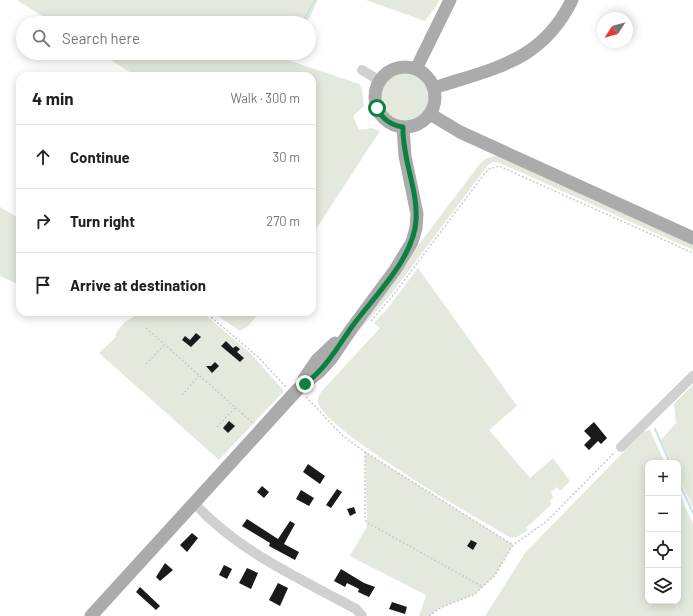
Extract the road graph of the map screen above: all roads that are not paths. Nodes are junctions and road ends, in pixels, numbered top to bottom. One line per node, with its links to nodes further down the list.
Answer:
1 (450, 0): 3 (main road)
2 (572, 0): 6 (main road)
3 (416, 69): 5 (main road); 6 (main road)
4 (362, 70): 5 (street)
5 (380, 81): 8 (main road)
6 (434, 88): 7 (main road)
7 (430, 114): 8 (main road); 9 (main road)
8 (403, 127): 12 (main road)
9 (693, 238)
10 (693, 376): 11 (street)
11 (621, 447)
12 (194, 504): 13 (main road); 14 (street)
13 (91, 616)
14 (362, 616)

